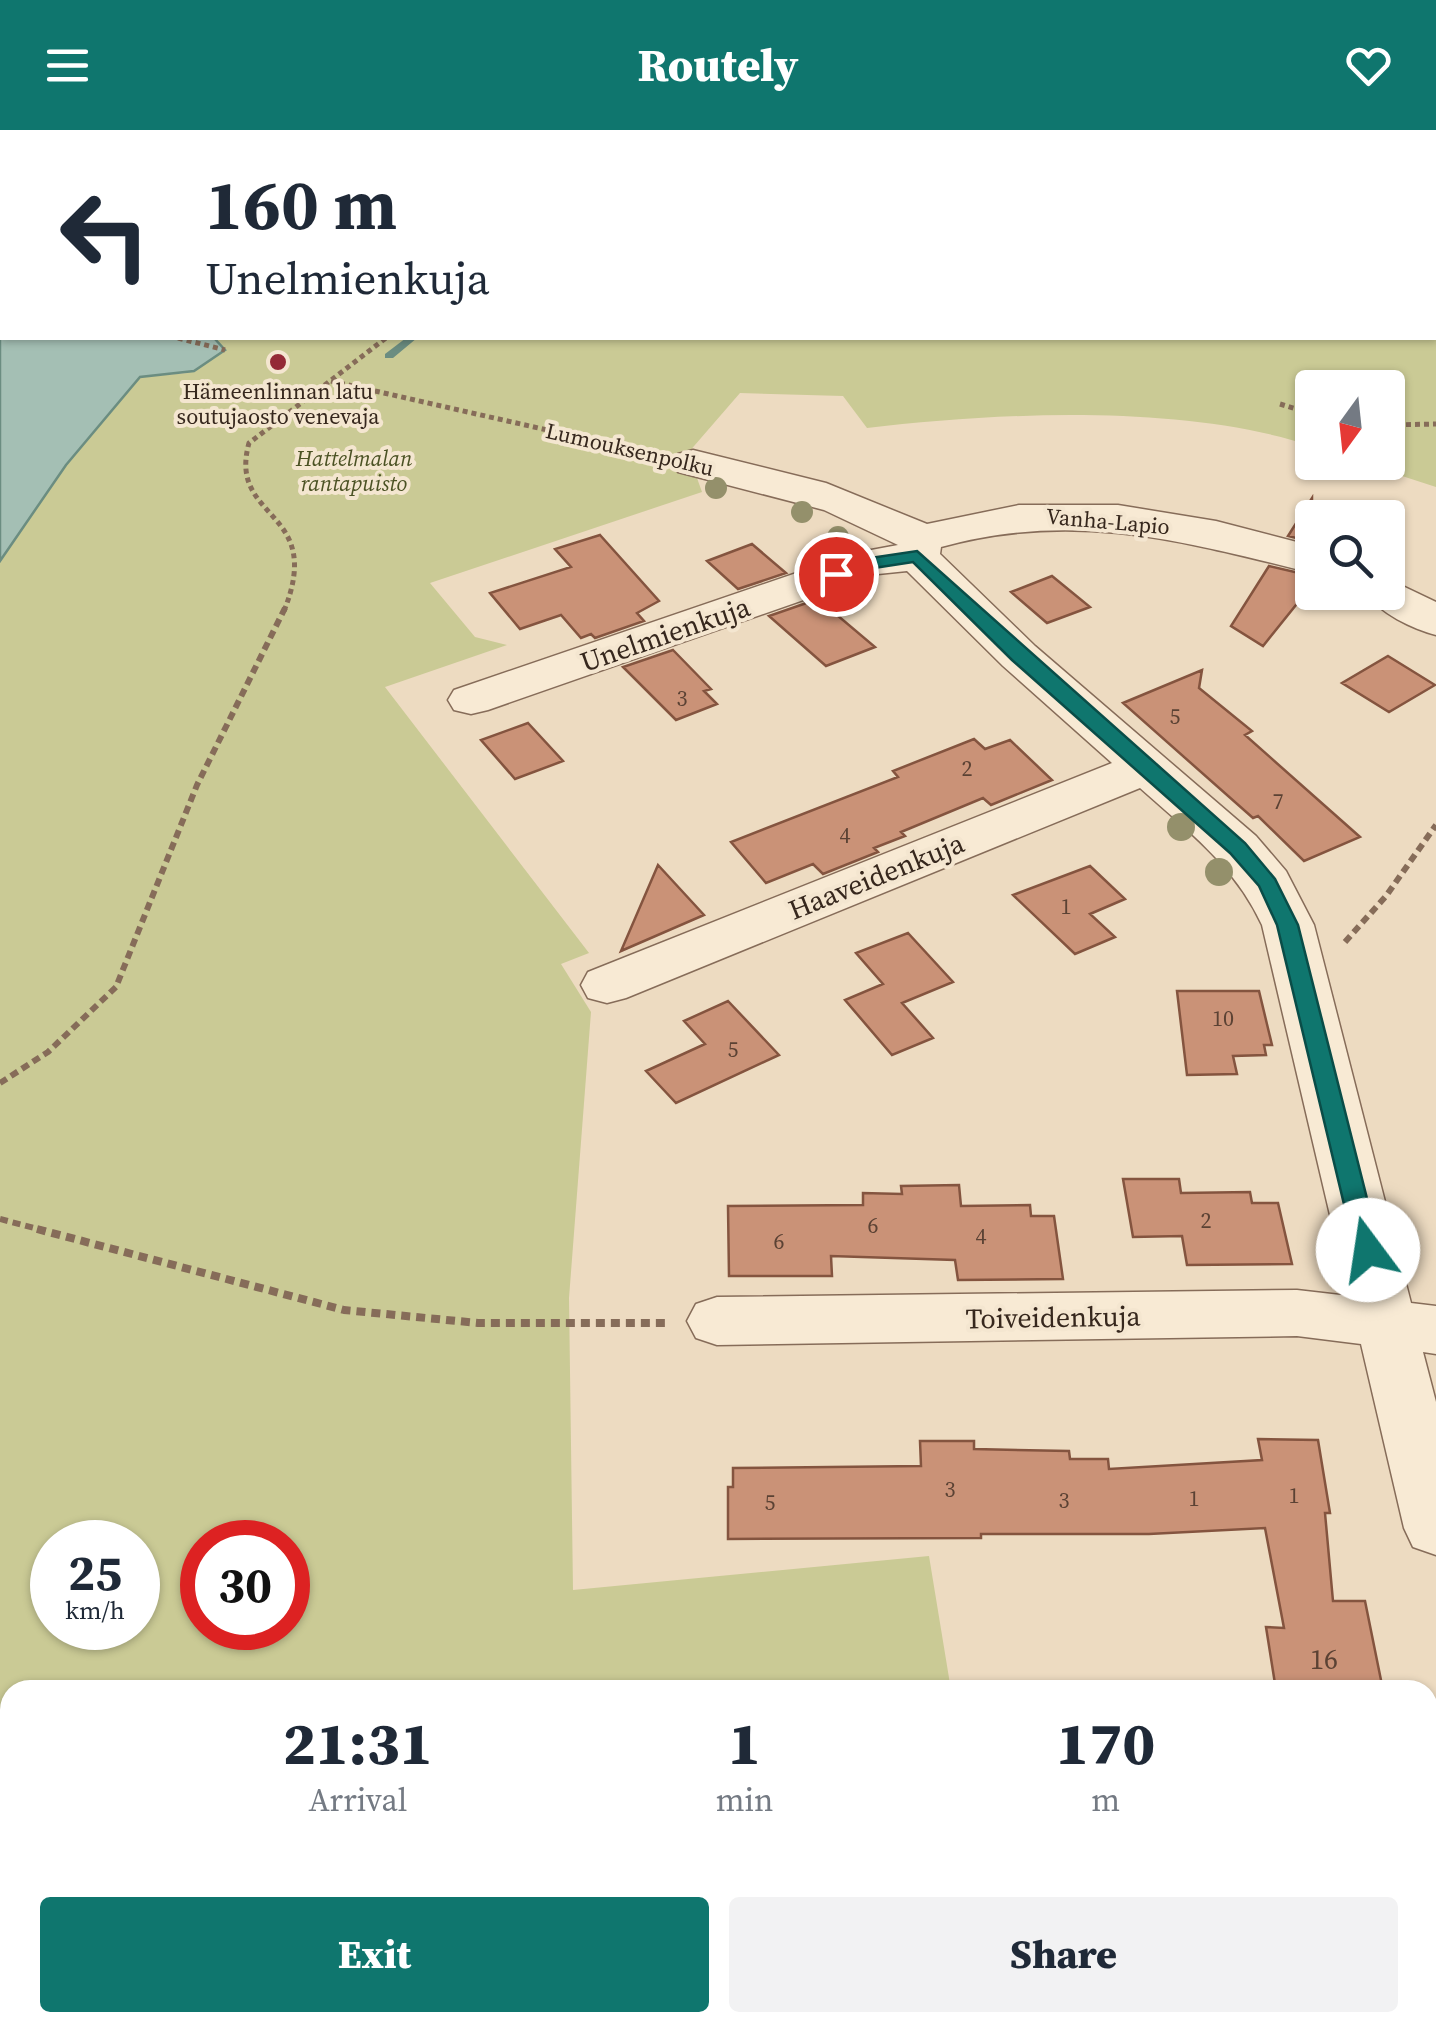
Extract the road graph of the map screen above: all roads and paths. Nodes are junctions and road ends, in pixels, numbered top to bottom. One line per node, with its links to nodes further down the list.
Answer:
1 (186, 340): 3 (path)
2 (383, 340): 4 (path)
3 (225, 350)
4 (330, 381): 9 (path, Lumouksenpolku); 19 (path)
5 (1280, 404): 6 (path)
6 (1295, 409)
7 (1436, 424): 8 (path)
8 (1405, 425)
9 (693, 464): 10 (street, Lumouksenpolku)
10 (919, 548): 11 (street, Vanha-Lapio); 14 (street, Unelmienkuja); 15 (street, Lumouksenpolku)
11 (1295, 556)
12 (1405, 603): 13 (street)
13 (1436, 621)
14 (470, 700)
15 (1145, 768): 17 (street, Haaveidenkuja); 18 (street, Lumouksenpolku)
16 (1436, 825): 18 (path)
17 (607, 984)
18 (1301, 990): 22 (street, Lumouksenpolku)
19 (0, 1084)
20 (0, 1219): 21 (path)
21 (717, 1321): 22 (street, Toiveidenkuja)
22 (1412, 1329): 23 (street, Lumouksenpolku)
23 (1436, 1528)

